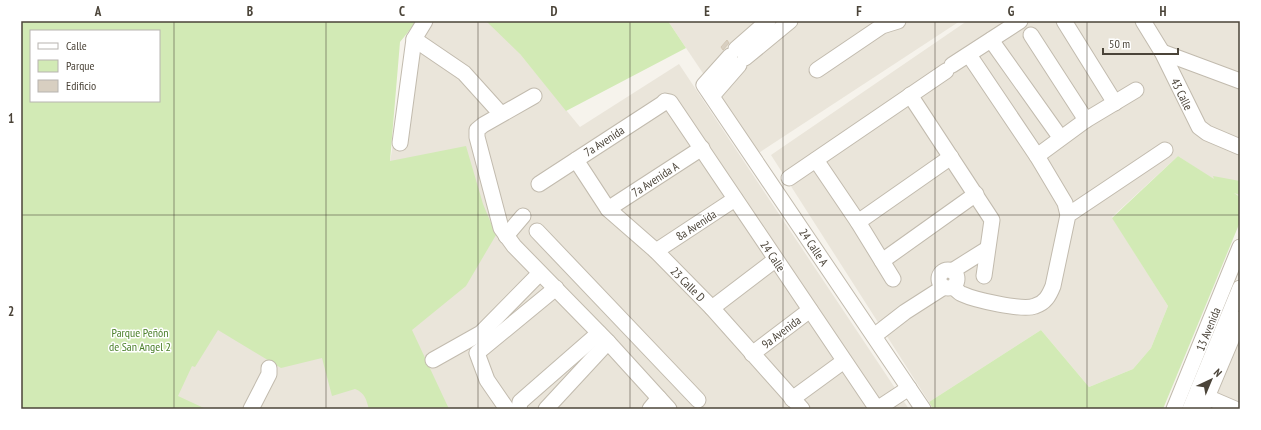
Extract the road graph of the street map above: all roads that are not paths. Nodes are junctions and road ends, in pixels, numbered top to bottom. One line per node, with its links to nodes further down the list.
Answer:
1 (425, 21): 8 (street)
2 (898, 21): 12 (street)
3 (1020, 21): 9 (street)
4 (1064, 21): 18 (street)
5 (1143, 21): 10 (street, 43 Calle)
6 (778, 23): 55 (street, 24 Calle A)
7 (1030, 35): 20 (street)
8 (414, 39): 19 (street); 22 (street)
9 (991, 40): 11 (street); 21 (street)
10 (1162, 52): 13 (street); 23 (street, 43 Calle)
11 (969, 55): 16 (street); 26 (street)
12 (817, 70)
13 (1240, 81)
14 (1136, 90): 18 (street)
15 (534, 96): 19 (street)
16 (910, 96): 27 (street); 29 (street)
17 (670, 102): 24 (street, 24 Calle); 28 (street, 7a Avenida)
18 (1115, 103): 20 (street)
19 (500, 114): 39 (street)
20 (1086, 120): 21 (street)
21 (1060, 137): 26 (street)
22 (400, 143)
23 (1240, 147)
24 (702, 148): 33 (street, 24 Calle); 34 (street, 7a Avenida A)
25 (1165, 150): 35 (street)
26 (1037, 156): 35 (street)
27 (951, 157): 32 (street); 37 (street)
28 (576, 160): 31 (street, 7a Avenida); 34 (street, 23 Calle D)
29 (816, 160): 30 (street); 37 (street)
30 (789, 178)
31 (539, 184)
32 (976, 194): 41 (street); 44 (street)
33 (735, 199): 42 (street, 8a Avenida); 43 (street, 24 Calle)
34 (608, 209): 42 (street, 23 Calle D)
35 (1068, 215): 49 (street)
36 (523, 216): 39 (street)
37 (858, 222): 44 (street)
38 (537, 231): 58 (street)
39 (506, 236): 45 (street)
40 (1240, 247): 47 (street, 13 Avenida)
41 (987, 249): 46 (street); 49 (street)
42 (656, 251): 52 (street, 23 Calle D)
43 (775, 260): 52 (street); 53 (street, 24 Calle)
44 (882, 261): 48 (street)
45 (540, 273): 50 (street); 60 (street)
46 (984, 276)
47 (1235, 276): 75 (street, 13 Avenida)
48 (893, 279)
49 (945, 285): 55 (street)
50 (556, 288): 56 (street); 71 (street)
51 (1240, 288): 76 (street, 13 Avenida)
52 (712, 308): 59 (street, 23 Calle D)
53 (810, 310): 59 (street, 9a Avenida); 61 (street, 24 Calle)
54 (1240, 319): 57 (street)
55 (871, 332): 64 (street, 24 Calle A)
56 (604, 338): 62 (street); 72 (street); 73 (street)
57 (1235, 343): 66 (street)
58 (648, 348): 62 (street); 65 (street)
59 (752, 354): 67 (street, 23 Calle D)
60 (433, 360)
61 (844, 361): 67 (street); 74 (street, 24 Calle)
62 (629, 366): 68 (street)
63 (269, 368): 70 (street)
64 (909, 388): 69 (street, 24 Calle A); 74 (street)
65 (698, 400)
66 (1204, 403): 77 (street)
67 (797, 404)
68 (659, 405)
69 (920, 408)
70 (250, 409)
71 (507, 409)
72 (519, 409)
73 (546, 409)
74 (877, 409)
75 (1174, 409)
76 (1190, 409)
77 (1236, 409)

